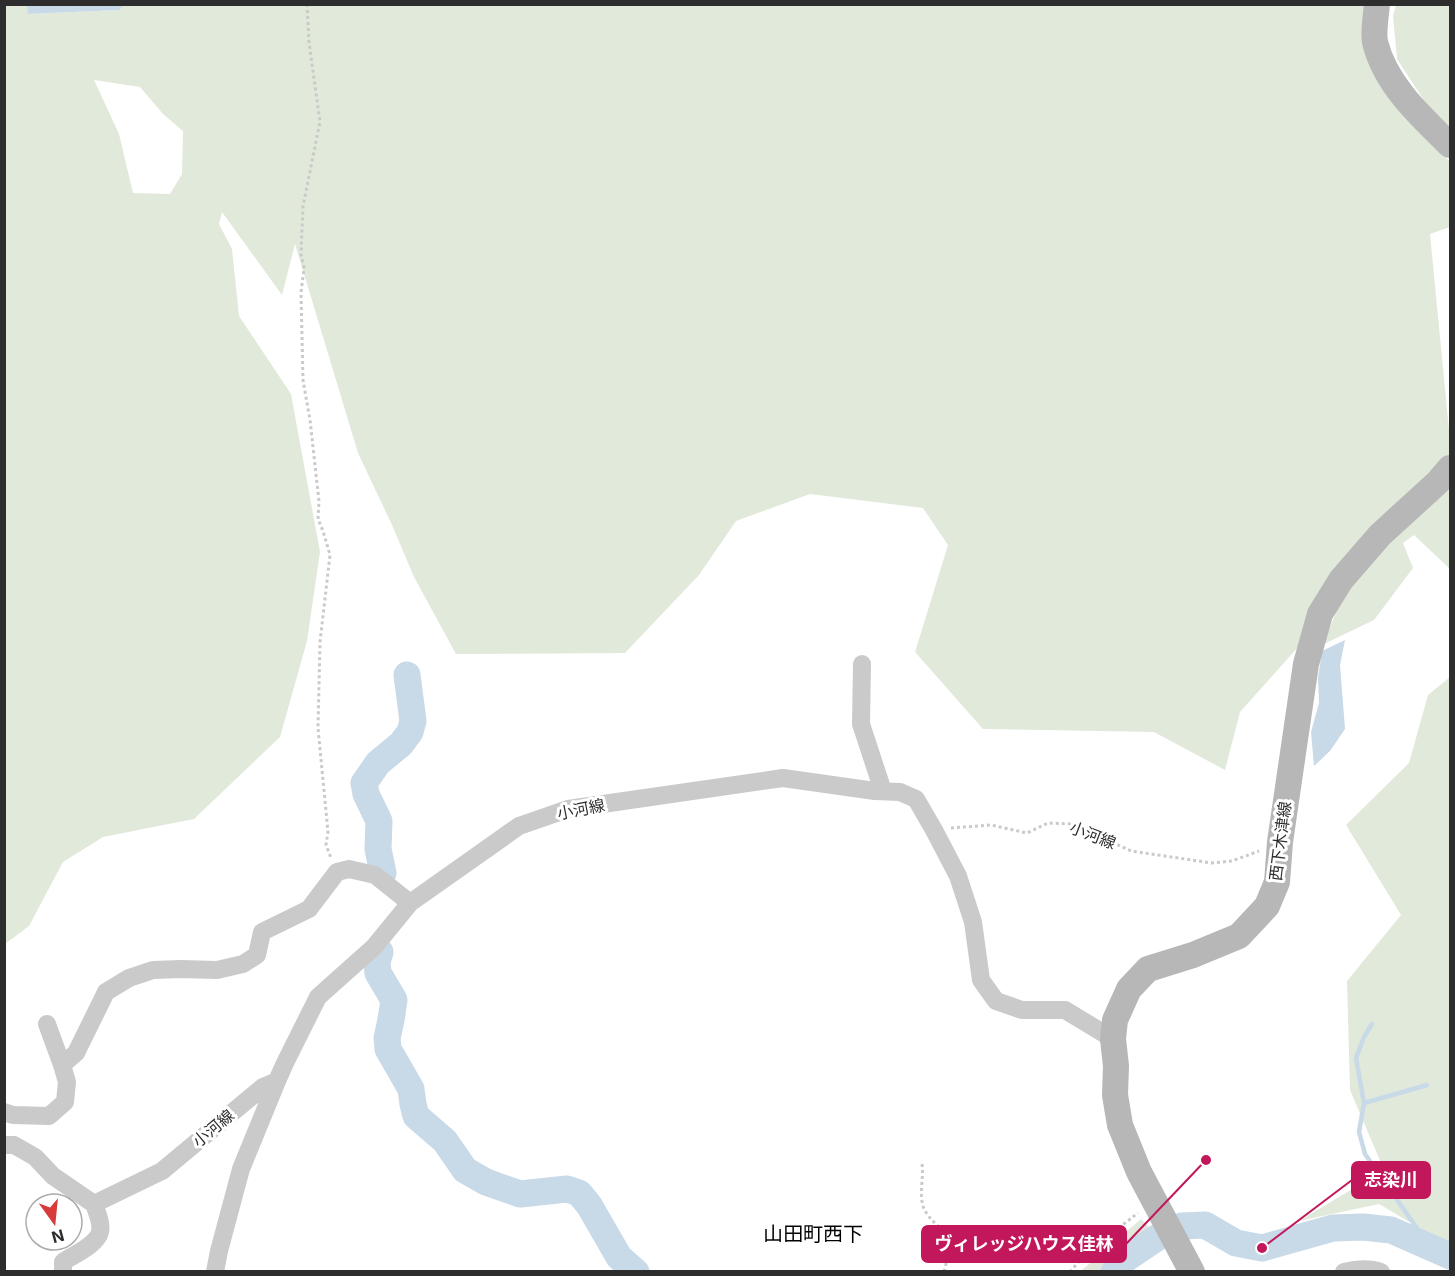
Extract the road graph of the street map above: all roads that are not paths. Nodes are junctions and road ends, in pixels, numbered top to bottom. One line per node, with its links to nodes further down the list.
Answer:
1 (1377, 4): 2 (street)
2 (1450, 145)
3 (1450, 468): 8 (street, 西下木津線)
4 (862, 664): 5 (street)
5 (883, 791): 6 (street, 小河線); 8 (street, 小河線)
6 (410, 903): 9 (street); 10 (street, 小河線)
7 (47, 1024): 9 (street)
8 (1113, 1039): 16 (street, 西下木津線)
9 (62, 1065): 11 (street)
10 (277, 1081): 13 (street, 小河線); 15 (street)
11 (4, 1112)
12 (4, 1145): 13 (street)
13 (94, 1204): 14 (street)
14 (63, 1272)
15 (215, 1272)
16 (1192, 1272)
17 (1344, 1272): 18 (street)
18 (1382, 1272)

